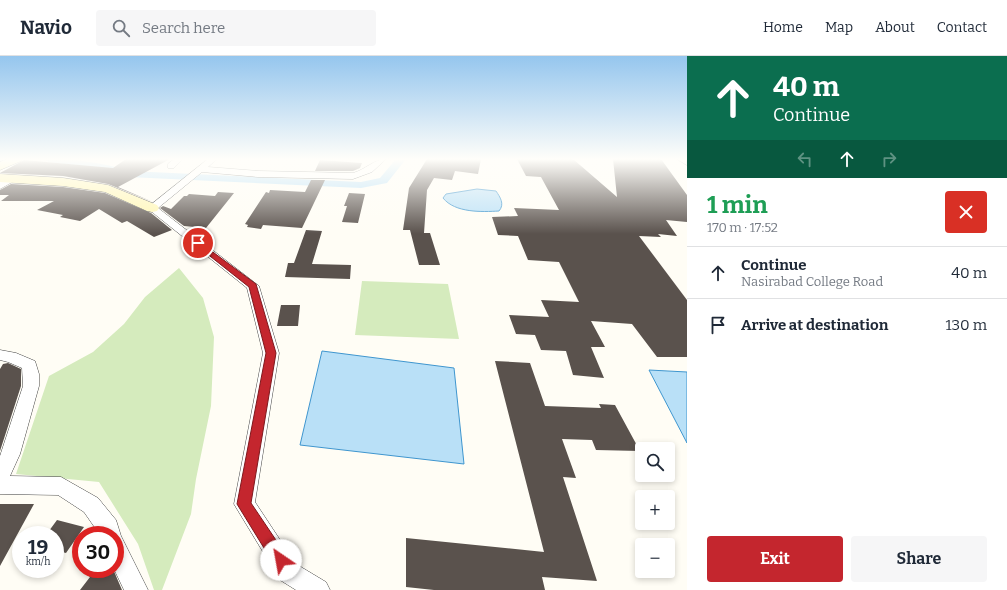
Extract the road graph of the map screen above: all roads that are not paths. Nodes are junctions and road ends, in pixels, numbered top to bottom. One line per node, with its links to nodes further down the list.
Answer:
1 (75, 184): 3 (street)
2 (182, 184): 3 (street)
3 (152, 208): 10 (street)
4 (0, 355): 5 (street)
5 (0, 475)
6 (0, 485): 7 (street)
7 (107, 526)
8 (124, 564): 9 (street)
9 (136, 590)
10 (318, 590)

